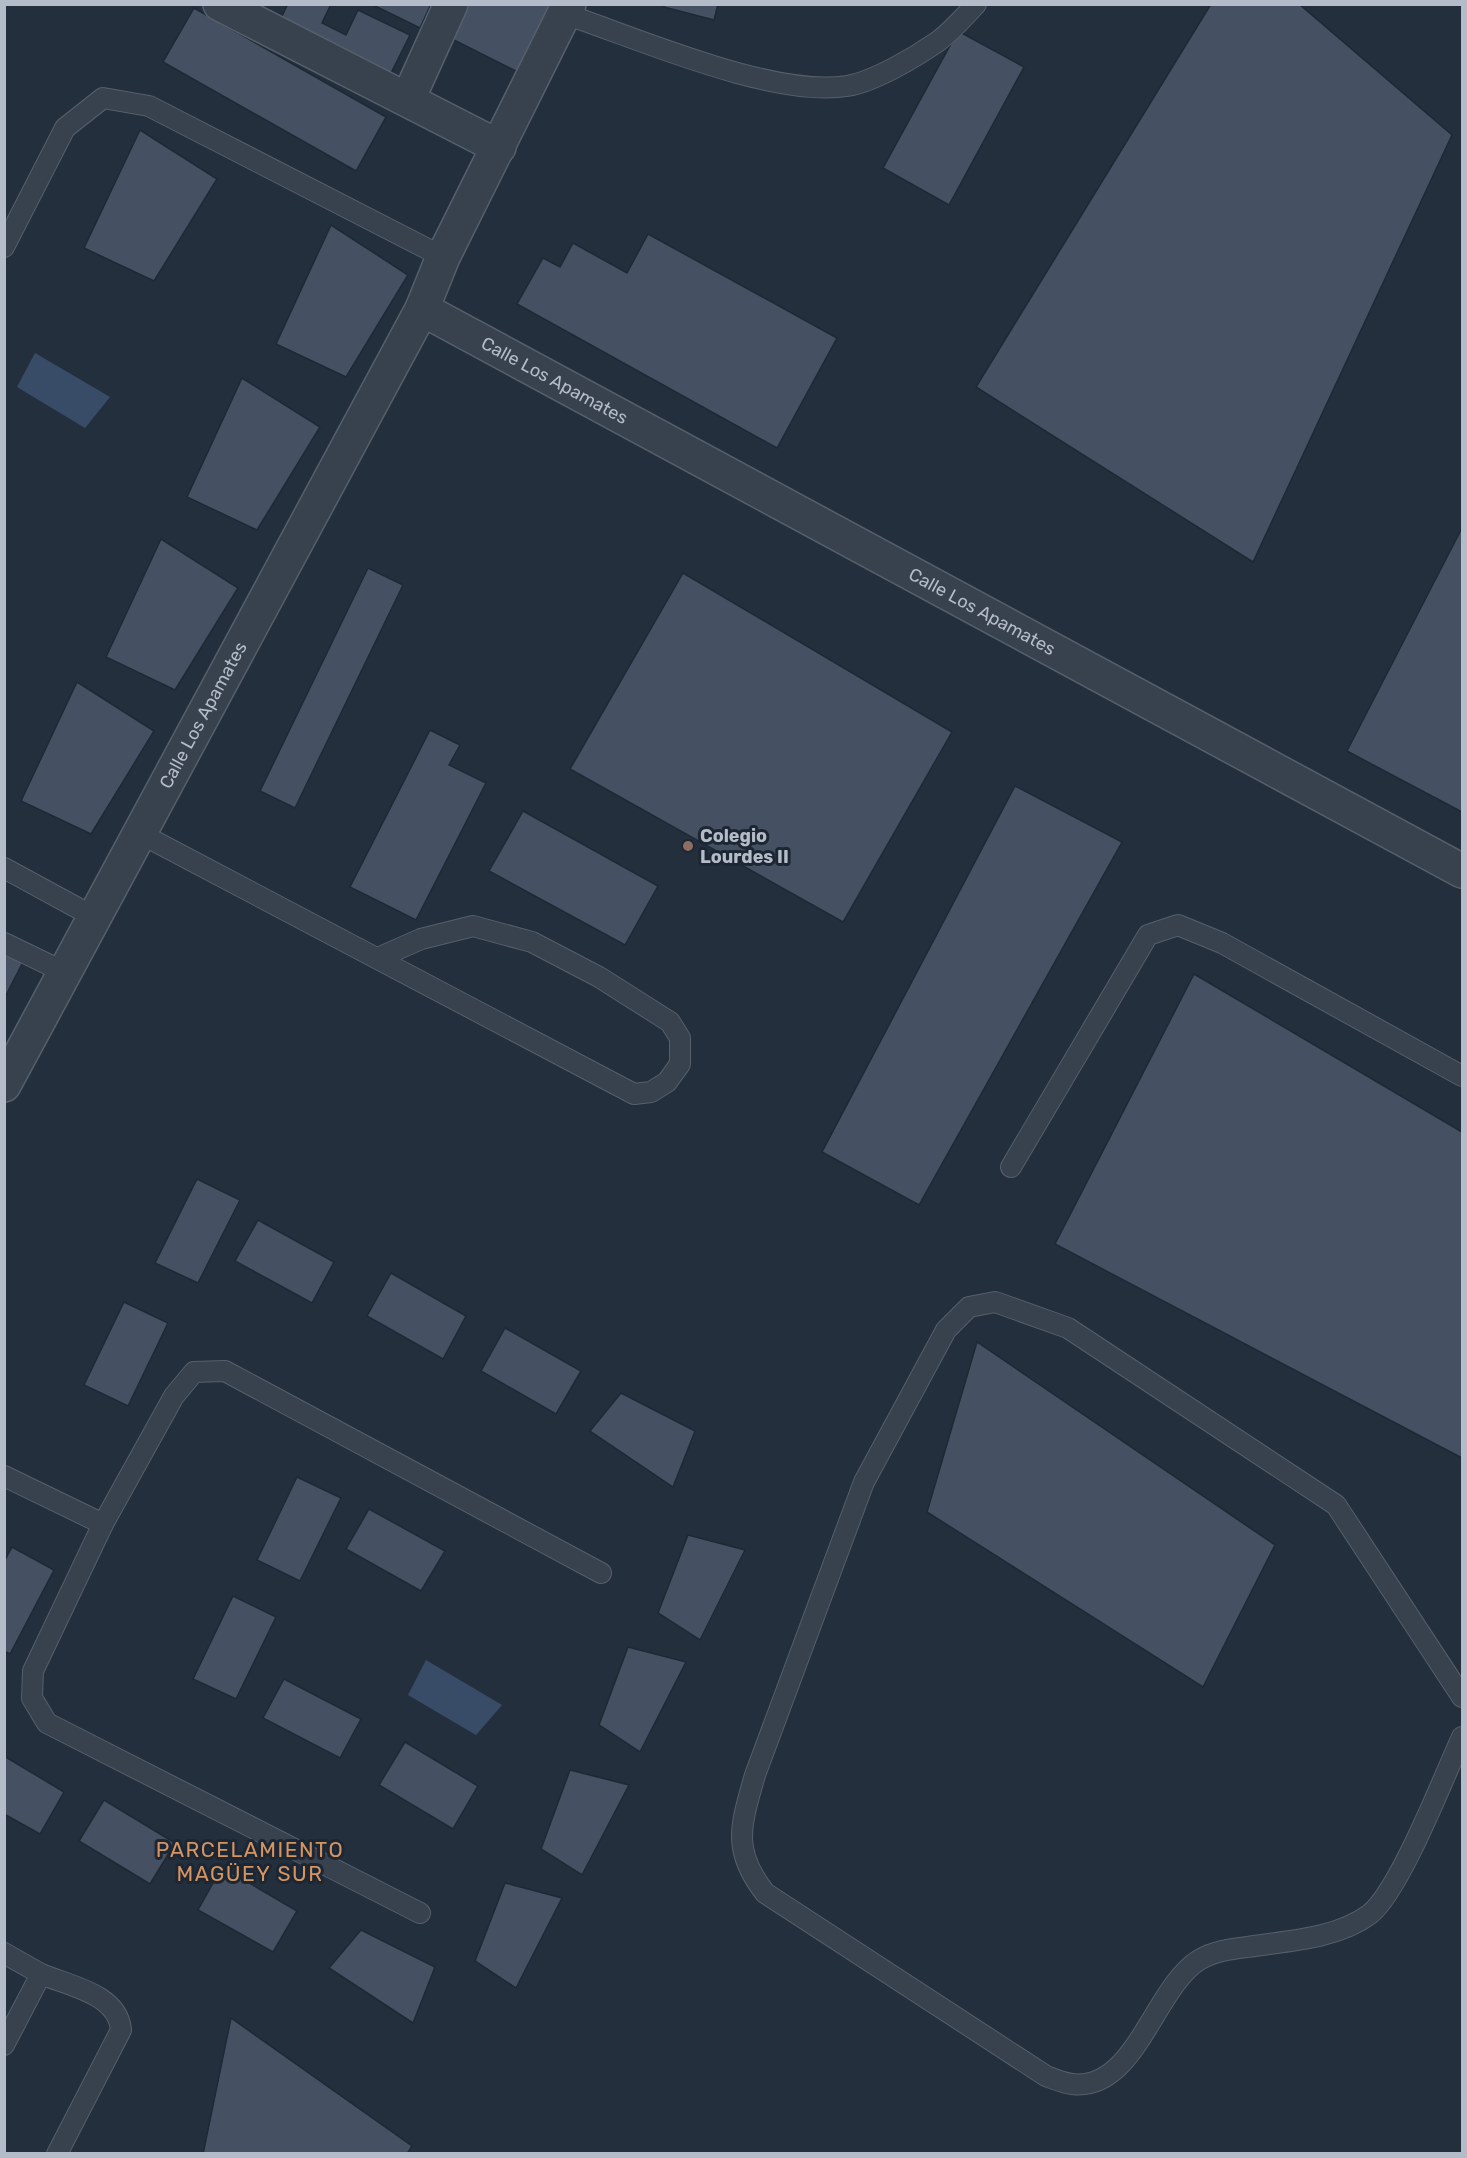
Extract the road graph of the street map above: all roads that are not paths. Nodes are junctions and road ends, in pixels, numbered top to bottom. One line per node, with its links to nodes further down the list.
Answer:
1 (220, 4): 5 (street)
2 (451, 4): 6 (street)
3 (976, 4): 4 (lane)
4 (567, 9): 7 (street)
5 (261, 14): 6 (street)
6 (408, 99): 7 (street)
7 (499, 147): 9 (street)
8 (4, 247): 9 (lane)
9 (443, 257): 10 (street)
10 (422, 309): 11 (street, Calle Los Apamates); 13 (street, Calle Los Apamates)
11 (141, 834): 14 (street, Calle Los Apamates); 16 (lane)
12 (4, 868): 14 (lane)
13 (1462, 871)
14 (96, 918): 17 (street, Calle Los Apamates)
15 (4, 943): 17 (lane)
16 (378, 958): 16 (lane)
17 (66, 973): 19 (street, Calle Los Apamates)
18 (1462, 1076): 20 (lane)
19 (4, 1085)
20 (1011, 1167)
21 (4, 1476): 22 (lane)
22 (103, 1524): 23 (lane); 26 (lane)
23 (601, 1573)
24 (1462, 1697): 25 (lane)
25 (1462, 1737)
26 (420, 1913)
27 (4, 1953): 28 (lane)
28 (41, 1974): 29 (lane); 30 (lane)
29 (4, 2045)
30 (61, 2152)

